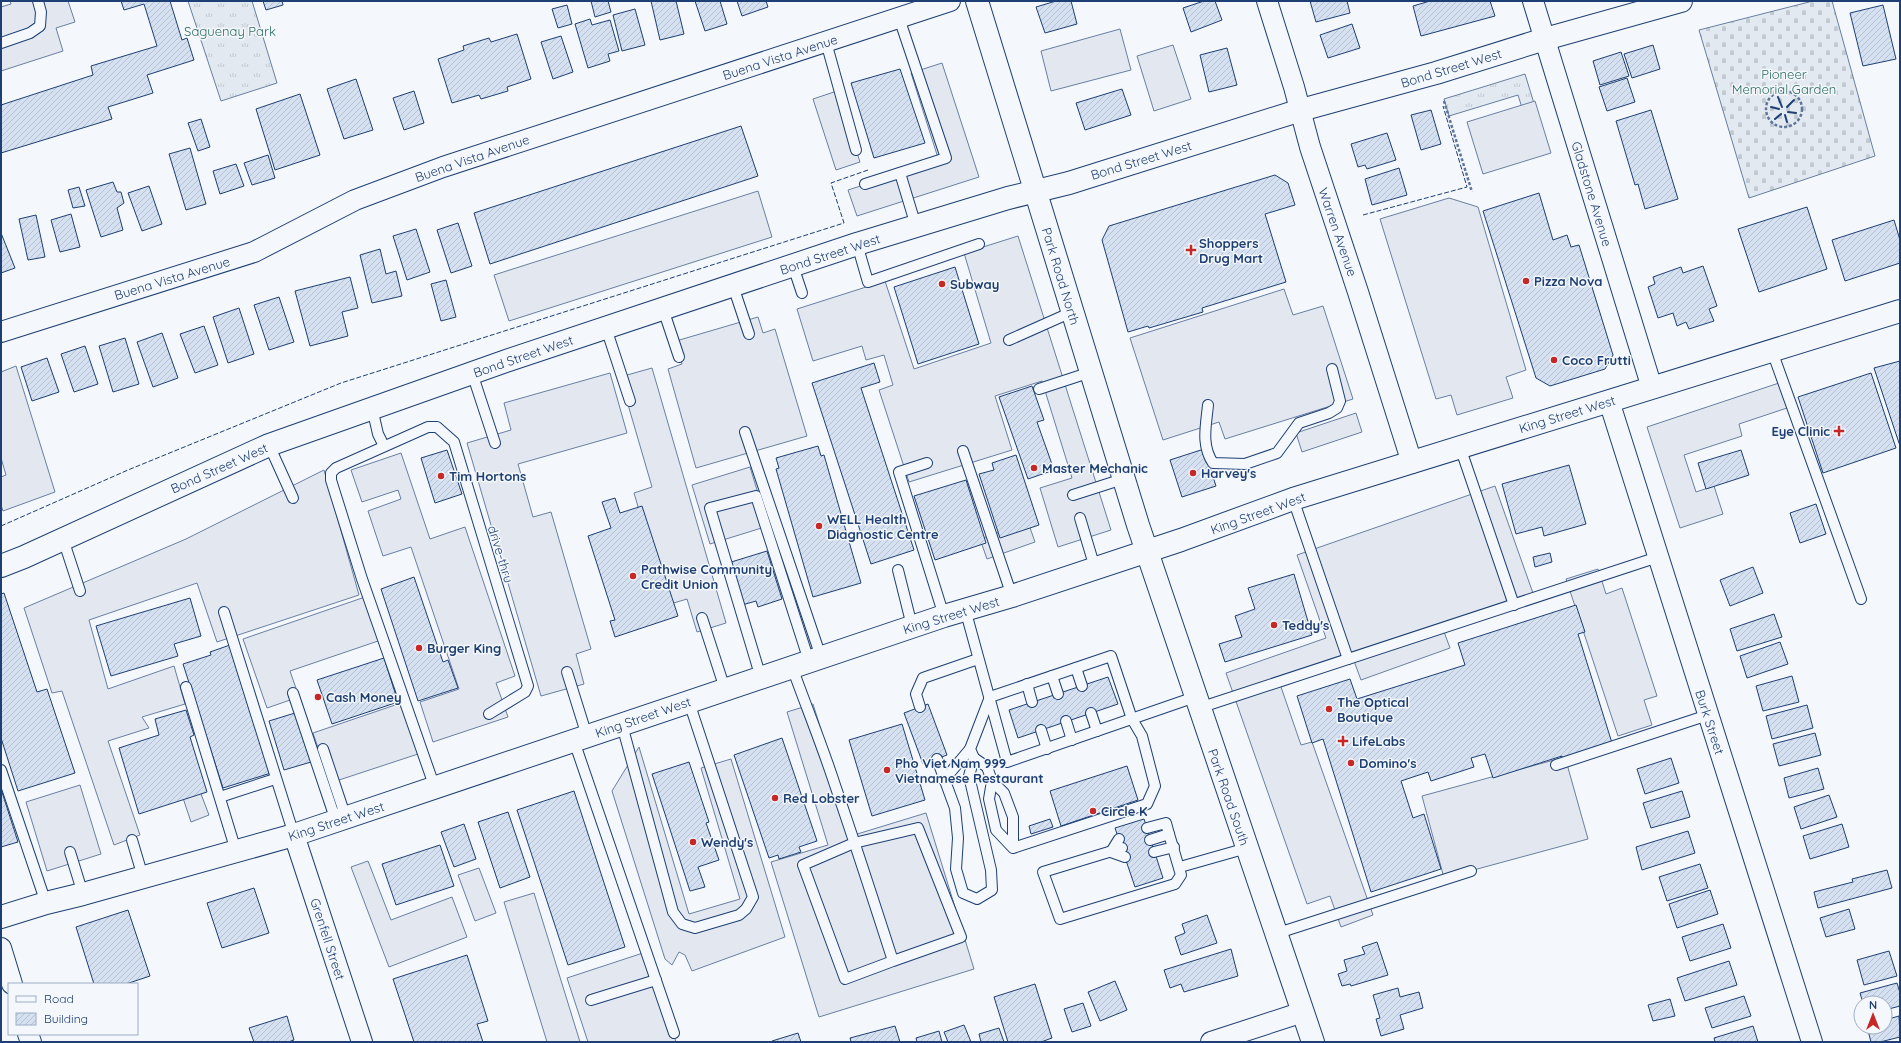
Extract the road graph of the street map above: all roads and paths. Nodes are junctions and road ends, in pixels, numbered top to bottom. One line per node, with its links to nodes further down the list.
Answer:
1 (38, 1): 10 (lane)
2 (950, 1): 7 (street, Buena Vista Avenue)
3 (977, 1): 17 (main road, Park Road North)
4 (1267, 1): 13 (street, Warren Avenue)
5 (1533, 1): 8 (street, Gladstone Avenue)
6 (1681, 1): 8 (main road, Bond Street West)
7 (899, 18): 9 (street, Buena Vista Avenue); 15 (lane)
8 (1545, 39): 13 (main road, Bond Street West); 37 (street, Gladstone Avenue)
9 (826, 42): 14 (lane); 29 (street, Buena Vista Avenue)
10 (1, 43)
11 (1797, 97): 11 (path)
12 (1444, 100): 18 (path)
13 (1301, 110): 17 (main road, Bond Street West); 50 (street, Warren Avenue)
14 (856, 150)
15 (900, 173): 16 (lane); 19 (lane)
16 (865, 184)
17 (1035, 191): 19 (main road, Bond Street West); 27 (main road, Park Road North)
18 (1472, 192)
19 (916, 226): 20 (main road, Bond Street West)
20 (857, 244): 21 (lane); 22 (main road, Bond Street West)
21 (979, 244)
22 (793, 266): 23 (main road, Bond Street West); 24 (lane)
23 (733, 286): 25 (main road, Bond Street West); 30 (lane)
24 (802, 293)
25 (663, 309): 28 (main road, Bond Street West); 33 (lane)
26 (1900, 311): 32 (main road, King Street West)
27 (1072, 312): 31 (lane); 35 (main road, Park Road North)
28 (606, 328): 36 (main road, Bond Street West); 39 (lane)
29 (1, 332)
30 (749, 334)
31 (1009, 340)
32 (1772, 351): 37 (main road, King Street West); 64 (lane)
33 (679, 357)
34 (1332, 369): 41 (lane)
35 (1091, 372): 38 (lane); 51 (main road, Park Road North)
36 (472, 373): 42 (main road, Bond Street West); 44 (lane)
37 (1652, 388): 40 (main road, King Street West)
38 (1039, 389)
39 (630, 401)
40 (1609, 401): 47 (main road, King Street West); 58 (street, Burk Street)
41 (1208, 405)
42 (372, 408): 45 (main road, Bond Street West); 46 (lane)
43 (745, 432): 73 (lane)
44 (494, 443)
45 (269, 445): 53 (lane); 56 (main road, Bond Street West)
46 (384, 446): 90 (lane, drive-thru); 108 (lane)
47 (1460, 447): 50 (main road, King Street West); 65 (lane)
48 (963, 451): 63 (lane)
49 (927, 463): 68 (lane)
50 (1412, 463): 54 (main road, King Street West)
51 (1123, 479): 52 (lane); 57 (main road, Park Road North)
52 (1073, 495)
53 (293, 498)
54 (1293, 499): 57 (main road, King Street West); 72 (lane)
55 (1080, 518): 60 (lane)
56 (63, 539): 59 (main road, Bond Street West); 62 (lane)
57 (1147, 551): 60 (main road, King Street West); 87 (main road, Park Road South)
58 (1658, 558): 65 (lane); 91 (street, Burk Street)
59 (1, 566)
60 (1095, 568): 63 (main road, King Street West)
61 (898, 570): 70 (lane)
62 (80, 591)
63 (1012, 596): 66 (main road, King Street West)
64 (1862, 599)
65 (1514, 605): 72 (lane)
66 (965, 609): 68 (main road, King Street West); 71 (lane)
67 (224, 612): 105 (lane)
68 (944, 616): 70 (main road, King Street West)
69 (702, 618): 81 (lane)
70 (912, 626): 73 (main road, King Street West)
71 (978, 659): 84 (lane); 88 (lane)
72 (1348, 659): 87 (lane)
73 (807, 662): 77 (main road, King Street West); 77 (lane); 116 (lane)
74 (1076, 668): 76 (lane); 79 (lane); 92 (lane)
75 (567, 672): 97 (lane)
76 (1052, 676): 78 (lane); 83 (lane)
77 (761, 678): 81 (main road, King Street West)
78 (1027, 684): 84 (lane); 86 (lane)
79 (1082, 686)
80 (186, 687): 109 (lane)
81 (725, 689): 85 (main road, King Street West)
82 (293, 693): 110 (lane)
83 (1058, 694)
84 (990, 697): 99 (lane); 101 (lane)
85 (689, 702): 94 (main road, King Street West); 94 (lane)
86 (1032, 702)
87 (1197, 702): 92 (lane); 120 (main road, Park Road South)
88 (920, 707)
89 (1090, 713): 96 (lane)
90 (489, 714)
91 (1708, 715): 103 (lane); 141 (street, Burk Street)
92 (1132, 719): 96 (lane); 118 (lane)
93 (1066, 721): 98 (lane)
94 (622, 725): 97 (main road, King Street West)
95 (1041, 730): 99 (lane)
96 (1097, 731): 98 (lane)
97 (581, 738): 108 (main road, King Street West); 133 (lane)
98 (1072, 740): 99 (lane)
99 (1048, 748)
100 (323, 749): 110 (lane)
101 (972, 753): 106 (lane); 106 (lane); 107 (lane)
102 (937, 759): 106 (lane)
103 (1556, 764)
104 (1, 770): 128 (lane)
105 (276, 779): 109 (lane); 113 (lane)
106 (944, 780)
107 (992, 781): 118 (lane); 118 (lane)
108 (435, 788): 110 (main road, King Street West)
109 (220, 797): 121 (lane)
110 (341, 820): 113 (main road, King Street West)
111 (1147, 828): 112 (lane)
112 (1169, 834): 115 (lane); 117 (lane)
113 (294, 835): 121 (main road, King Street West); 138 (street, Grenfell Street)
114 (132, 840): 126 (lane)
115 (1150, 840)
116 (854, 843): 132 (lane); 132 (lane); 132 (lane)
117 (1174, 847): 123 (lane); 124 (lane)
118 (1013, 848)
119 (1122, 848): 124 (lane)
120 (1247, 848): 124 (lane); 130 (main road, Park Road South)
121 (236, 851): 126 (main road, King Street West)
122 (70, 852): 127 (lane)
123 (1154, 852)
124 (1180, 867)
125 (1471, 871): 130 (lane)
126 (143, 878): 127 (main road, King Street West)
127 (84, 894): 128 (main road, King Street West)
128 (46, 903): 129 (main road, King Street West)
129 (1, 917)
130 (1276, 934): 136 (main road, Park Road South)
131 (1, 948): 134 (street)
132 (893, 961)
133 (656, 980): 135 (lane); 137 (lane)
134 (12, 983)
135 (592, 1000)
136 (1303, 1012): 139 (street); 140 (main road, Park Road South)
137 (674, 1033)
138 (362, 1042)
139 (1211, 1042)
140 (1313, 1042)
141 (1812, 1042)

